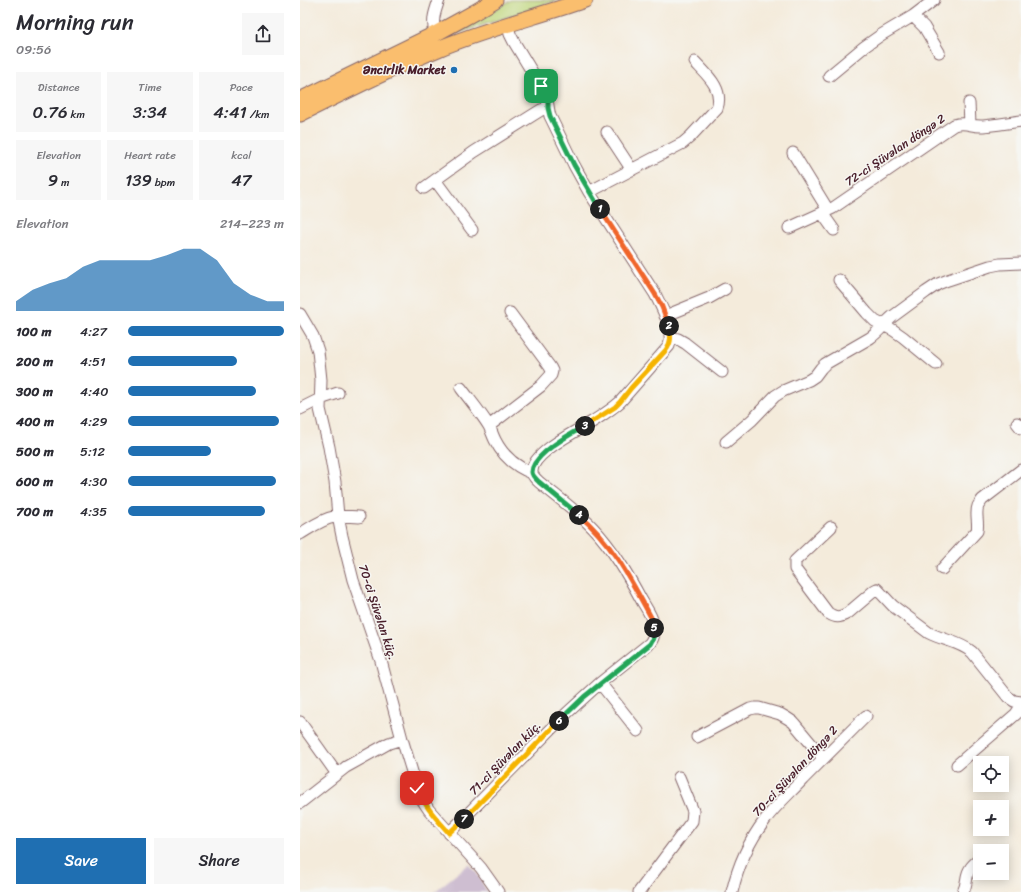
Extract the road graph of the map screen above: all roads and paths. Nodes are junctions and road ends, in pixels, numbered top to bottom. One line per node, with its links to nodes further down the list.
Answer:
1 (438, 0): 9 (street)
2 (495, 0): 9 (main road)
3 (578, 0): 6 (main road)
4 (585, 0): 6 (main road)
5 (934, 0): 7 (street)
6 (559, 9): 8 (main road)
7 (913, 16): 10 (street); 12 (street)
8 (508, 25): 15 (street); 16 (main road)
9 (435, 34): 13 (main road)
10 (938, 52)
11 (696, 62): 21 (street)
12 (829, 76)
13 (300, 100)
14 (969, 103): 18 (street)
15 (548, 108): 22 (street); 24 (street)
16 (300, 114)
17 (1021, 121): 18 (street, 72-ci Şüvəlan döngə 2)
18 (970, 124): 25 (street, 72-ci Şüvəlan döngə 2)
19 (607, 132): 21 (street)
20 (793, 153): 25 (street)
21 (632, 170): 24 (street)
22 (435, 180): 23 (street); 27 (street)
23 (424, 188)
24 (589, 192): 34 (street)
25 (825, 212): 26 (street, 72-ci Şüvəlan döngə 2); 28 (street)
26 (789, 228)
27 (472, 230)
28 (834, 230)
29 (1021, 263): 35 (street)
30 (839, 280): 35 (street)
31 (725, 289): 34 (street)
32 (510, 313): 43 (street)
33 (300, 314): 41 (street, 70-ci Şüvəlan küç.)
34 (665, 316): 36 (street)
35 (884, 325): 37 (street); 44 (street)
36 (671, 338): 38 (street); 46 (street)
37 (936, 364)
38 (722, 372)
39 (461, 388): 43 (street, 71-ci Şüvəlan küç.)
40 (338, 393): 41 (street)
41 (320, 399): 42 (street); 47 (street, 70-ci Şüvəlan küç.)
42 (300, 409)
43 (489, 426): 46 (street, 71-ci Şüvəlan küç.)
44 (726, 442)
45 (1021, 470): 51 (street)
46 (532, 473): 52 (street, 71-ci Şüvəlan küç.)
47 (338, 516): 48 (street); 50 (street); 59 (street, 70-ci Şüvəlan küç.)
48 (359, 518)
49 (831, 527): 53 (street)
50 (300, 534)
51 (942, 569)
52 (600, 683): 57 (street); 65 (street, 71-ci Şüvəlan küç.)
53 (1021, 702)
54 (1021, 706): 61 (street)
55 (866, 716): 60 (street, 70-ci Şüvəlan döngə 2)
56 (300, 722): 62 (street)
57 (638, 731)
58 (698, 736): 60 (street)
59 (402, 739): 62 (street); 65 (street, 70-ci Şüvəlan küç.)
60 (823, 758): 69 (street, 70-ci Şüvəlan döngə 2)
61 (957, 765)
62 (337, 774): 64 (street)
63 (679, 777): 68 (street)
64 (300, 803)
65 (449, 833): 67 (street, 70-ci Şüvəlan küç.)
66 (973, 865): 70 (street)
67 (498, 892)
68 (639, 892)
69 (732, 892)
70 (963, 892)

